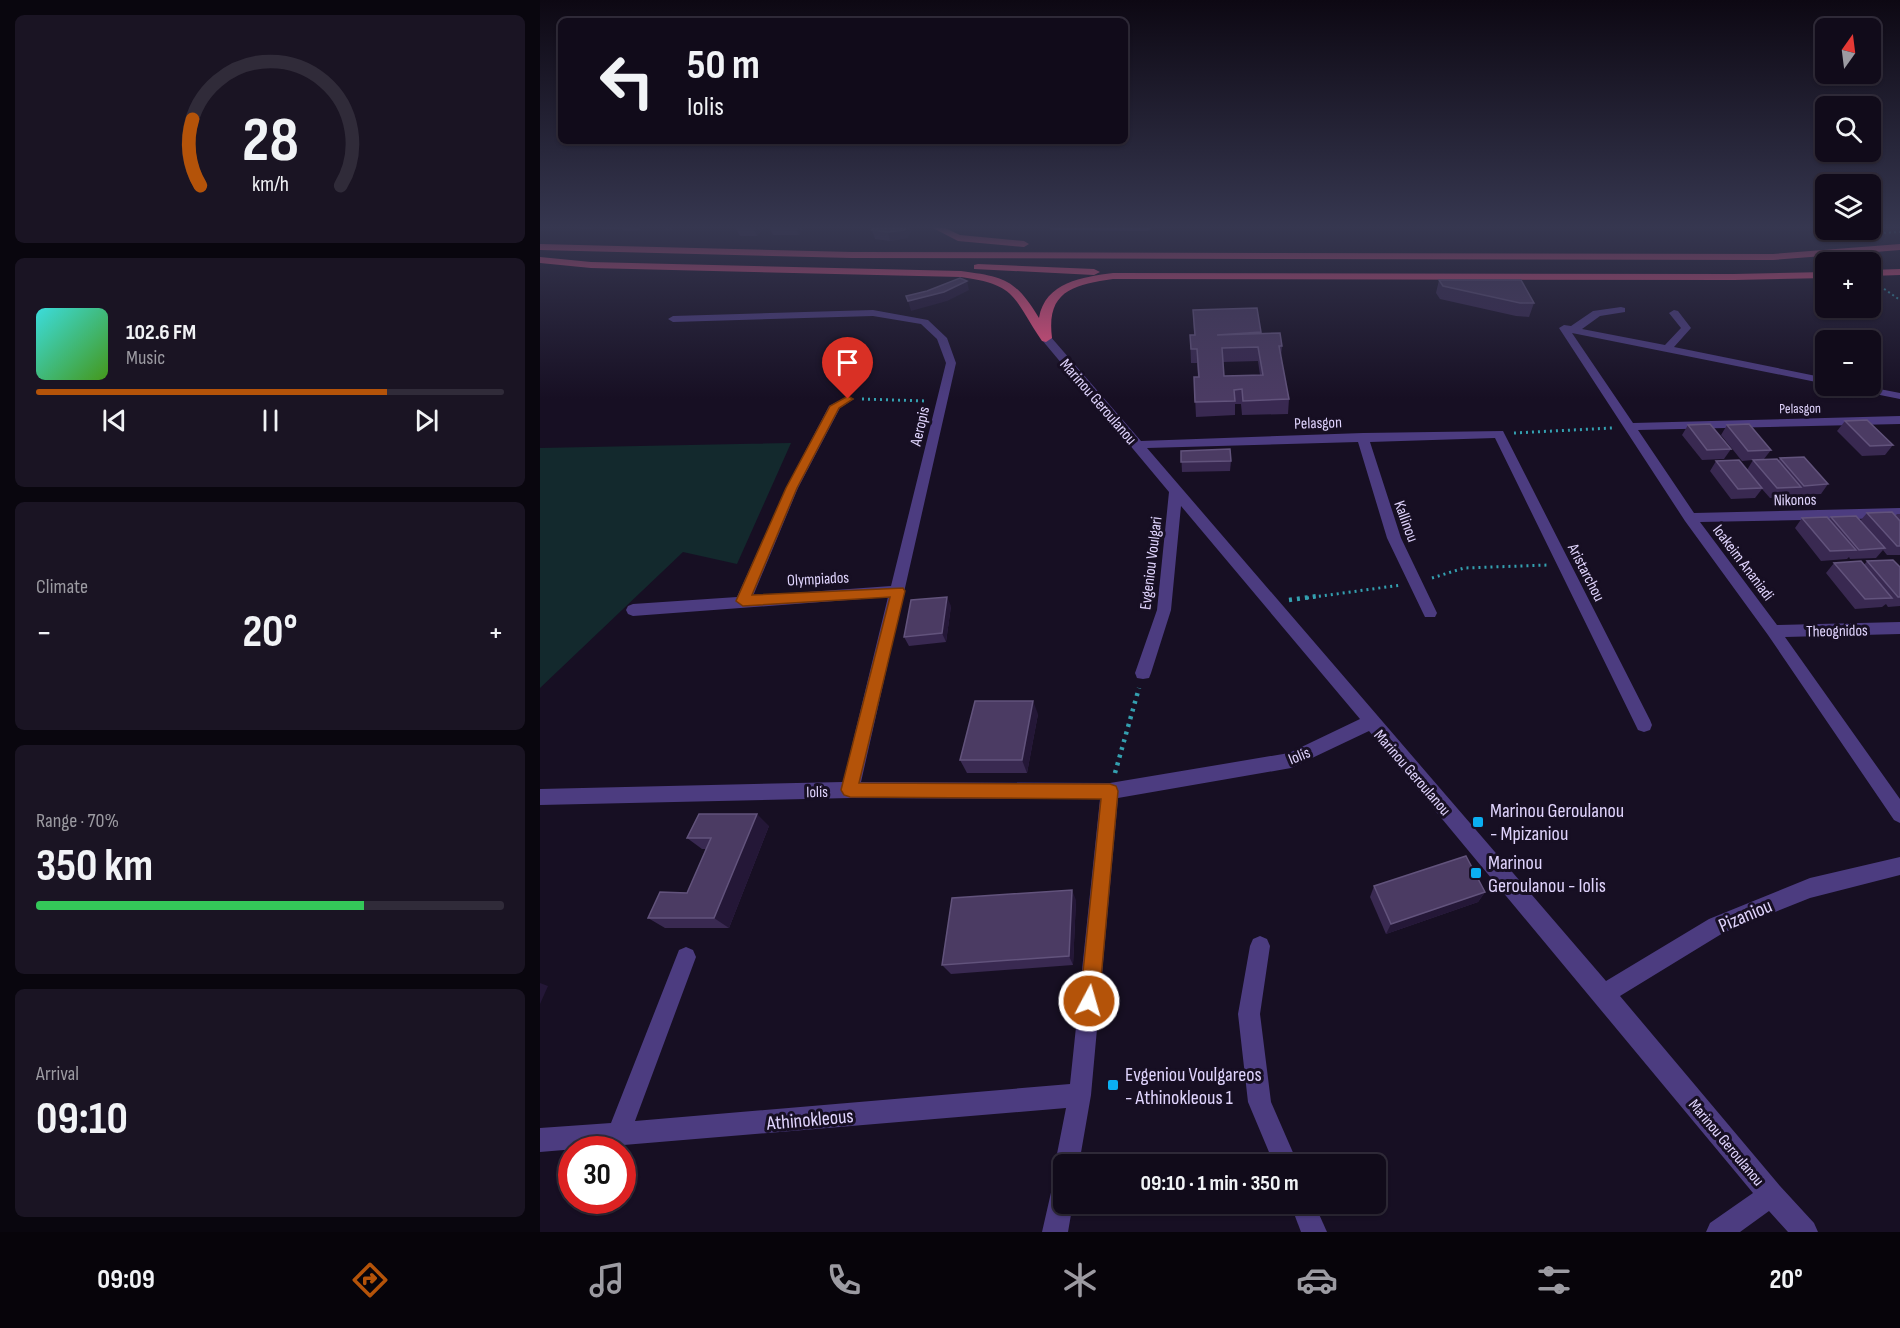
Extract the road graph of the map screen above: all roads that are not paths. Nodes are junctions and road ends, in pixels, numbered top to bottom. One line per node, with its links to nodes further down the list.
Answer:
1 (1010, 284): 7 (highway)
2 (1072, 284): 7 (highway)
3 (1621, 310): 6 (street)
4 (1674, 313): 8 (street)
5 (673, 318): 21 (street, Aeropis)
6 (1568, 329): 8 (street); 14 (street, Ioakeim Ananiadi)
7 (1046, 338): 17 (street, Marinou Geroulanou)
8 (1667, 349): 9 (street)
9 (1815, 379)
10 (1881, 392): 11 (street)
11 (1900, 396)
12 (848, 399): 22 (street)
13 (1900, 420): 14 (street, Pelasgon)
14 (1629, 427): 20 (street, Ioakeim Ananiadi)
15 (1499, 434): 16 (street, Pelasgon); 29 (street, Aristarchou)
16 (1363, 437): 17 (street, Pelasgon); 24 (street, Kallinou)
17 (1137, 445): 18 (street, Marinou Geroulanou)
18 (1176, 491): 27 (street, Evgeniou Voulgari); 28 (street, Marinou Geroulanou)
19 (1900, 513): 20 (street, Nikonos)
20 (1690, 518): 26 (street, Ioakeim Ananiadi)
21 (898, 591): 22 (street, Olympiados); 30 (street, Aeropis)
22 (743, 601): 23 (street, Olympiados)
23 (633, 610)
24 (1430, 613)
25 (1900, 628): 26 (street, Theognidos)
26 (1773, 631): 33 (street, Ioakeim Ananiadi)
27 (1143, 673)
28 (1371, 722): 31 (street, Iolis); 37 (street, Marinou Geroulanou)
29 (1644, 725)
30 (850, 790): 31 (street, Iolis); 32 (street, Iolis)
31 (1110, 791): 38 (street)
32 (540, 797)
33 (1900, 814)
34 (1900, 866): 37 (street, Pizaniou)
35 (1260, 946): 42 (street)
36 (686, 957): 39 (street)
37 (1604, 994): 43 (street, Marinou Geroulanou)
38 (1080, 1095): 39 (street, Athinokleous); 41 (street)
39 (619, 1132): 40 (street, Athinokleous)
40 (540, 1140)
41 (1069, 1154)
42 (1282, 1154)
43 (1771, 1195): 48 (street); 49 (street, Marinou Geroulanou)
44 (1058, 1214): 46 (street)
45 (1307, 1214): 47 (street)
46 (1055, 1232)
47 (1314, 1232)
48 (1719, 1232)
49 (1805, 1232)

